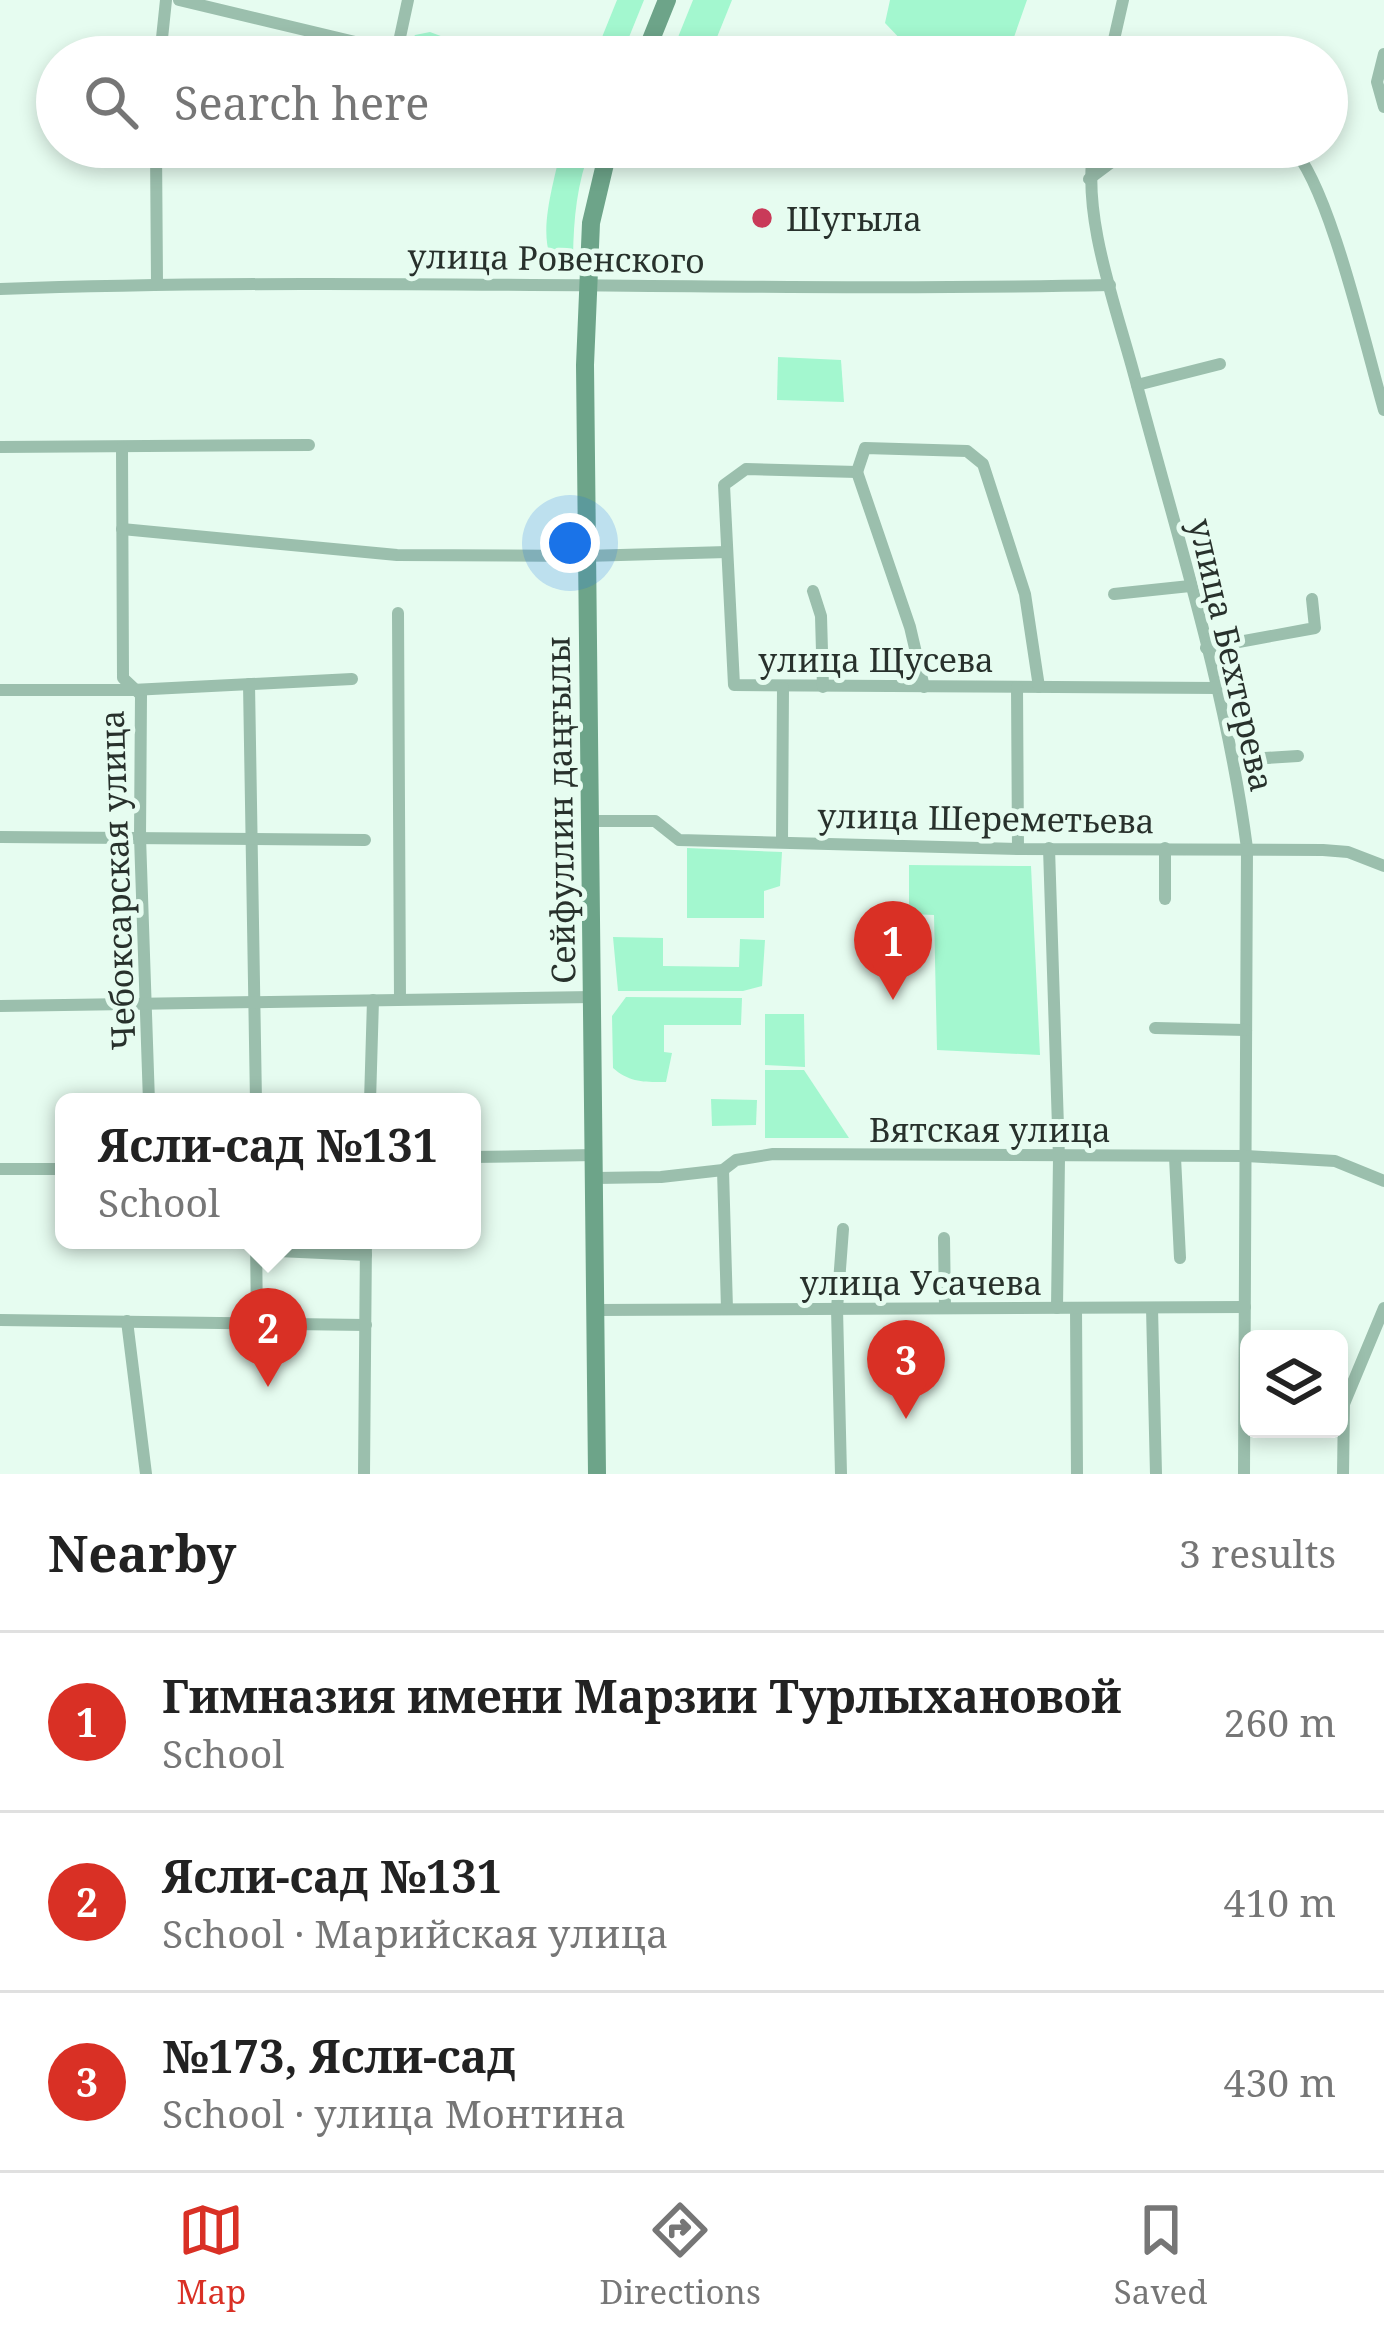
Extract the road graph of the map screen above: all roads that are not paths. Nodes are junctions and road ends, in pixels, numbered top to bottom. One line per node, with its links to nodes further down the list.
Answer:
1 (166, 0): 6 (street)
2 (179, 0): 7 (street)
3 (408, 0): 8 (street)
4 (668, 0): 9 (main road)
5 (1123, 0): 10 (street)
6 (162, 36)
7 (330, 36)
8 (400, 36)
9 (653, 36)
10 (1115, 36)
11 (1384, 54): 12 (street)
12 (1384, 107)
13 (156, 168): 19 (street)
14 (604, 168): 21 (main road, Сейфуллин даңғылы)
15 (1090, 168): 18 (street, улица Бехтерева)
16 (1104, 168): 18 (street)
17 (1308, 168): 25 (street)
18 (1088, 180): 20 (street, улица Бехтерева)
19 (157, 283): 21 (street, улица Ровенского); 22 (street, улица Ровенского)
20 (1110, 285): 21 (street, улица Ровенского); 24 (street, улица Бехтерева)
21 (587, 287): 32 (main road, Сейфуллин даңғылы)
22 (0, 289)
23 (1220, 364): 24 (street)
24 (1136, 385): 33 (street, улица Бехтерева)
25 (1384, 410)
26 (309, 446): 28 (street)
27 (0, 447): 28 (street)
28 (122, 448): 30 (street, Чебоксарская улица)
29 (857, 472): 31 (street, улица Щусева); 42 (street); 44 (street)
30 (122, 529): 32 (street); 48 (street, Чебоксарская улица)
31 (727, 552): 32 (street); 45 (street, улица Щусева)
32 (585, 556): 51 (main road, Сейфуллин даңғылы)
33 (1190, 586): 35 (street); 38 (street, улица Бехтерева)
34 (813, 591): 41 (street)
35 (1114, 594)
36 (1312, 599): 38 (street)
37 (398, 614): 64 (street)
38 (1206, 648): 46 (street, улица Бехтерева)
39 (352, 679): 40 (street)
40 (249, 684): 48 (street); 54 (street)
41 (823, 687): 42 (street, улица Щусева); 45 (street, улица Щусева)
42 (924, 687): 43 (street, улица Щусева)
43 (1017, 687): 44 (street, улица Щусева); 60 (street)
44 (1039, 687): 46 (street, улица Щусева)
45 (783, 688): 56 (street)
46 (1217, 688): 50 (street, улица Бехтерева)
47 (0, 690): 48 (street)
48 (132, 690): 53 (street, Чебоксарская улица)
49 (1298, 756): 50 (street)
50 (1234, 760): 59 (street, улица Бехтерева)
51 (591, 821): 56 (street, улица Шереметьева); 63 (main road, Сейфуллин даңғылы)
52 (0, 837): 53 (street)
53 (140, 837): 54 (street); 67 (street, Чебоксарская улица)
54 (250, 840): 55 (street); 66 (street)
55 (365, 840)
56 (782, 842): 60 (street, улица Шереметьева)
57 (1049, 848): 58 (street, улица Шереметьева); 60 (street, улица Шереметьева); 78 (street)
58 (1165, 848): 59 (street, улица Шереметьева); 62 (street)
59 (1247, 848): 61 (street, улица Шереметьева); 70 (street, улица Бехтерева)
60 (1018, 849)
61 (1384, 866)
62 (1165, 899)
63 (593, 997): 64 (street); 74 (main road, Сейфуллин даңғылы)
64 (400, 999): 65 (street)
65 (373, 1000): 66 (street); 73 (street)
66 (256, 1003): 67 (street); 72 (street)
67 (149, 1005): 68 (street); 71 (street, Чебоксарская улица)
68 (0, 1006)
69 (1155, 1028): 70 (street)
70 (1246, 1030): 76 (street, улица Бехтерева)
71 (149, 1093)
72 (256, 1093)
73 (370, 1093)
74 (596, 1155): 77 (street); 82 (main road, Сейфуллин даңғылы)
75 (1175, 1156): 76 (street, Вятская улица); 78 (street, Вятская улица); 90 (street)
76 (1246, 1156): 83 (street, Вятская улица); 91 (street, улица Бехтерева)
77 (481, 1157)
78 (1059, 1158): 81 (street, Вятская улица); 93 (street)
79 (0, 1169): 80 (street)
80 (55, 1169)
81 (722, 1170): 82 (street, Вятская улица); 99 (street)
82 (596, 1178): 98 (main road, Сейфуллин даңғылы)
83 (1384, 1181)
84 (843, 1229): 97 (street)
85 (944, 1238): 92 (street)
86 (256, 1249): 102 (street)
87 (296, 1249): 89 (street)
88 (366, 1249): 89 (street)
89 (366, 1256): 103 (street)
90 (1180, 1258)
91 (1245, 1307): 95 (street, улица Усачева); 110 (street, улица Бехтерева)
92 (945, 1308): 93 (street, улица Усачева); 97 (street, улица Усачева)
93 (1058, 1308): 94 (street, улица Усачева)
94 (1076, 1308): 95 (street, улица Усачева); 108 (street)
95 (1152, 1308): 109 (street)
96 (1384, 1308): 111 (street)
97 (837, 1309): 99 (street, улица Усачева); 107 (street)
98 (597, 1310): 99 (street, улица Усачева); 106 (main road, Сейфуллин даңғылы)
99 (727, 1310)
100 (0, 1320): 101 (street)
101 (127, 1321): 102 (street); 104 (street)
102 (257, 1322): 103 (street)
103 (365, 1324): 105 (street)
104 (146, 1474)
105 (364, 1474)
106 (597, 1474)
107 (841, 1474)
108 (1077, 1474)
109 (1156, 1474)
110 (1244, 1474)
111 (1343, 1474)

